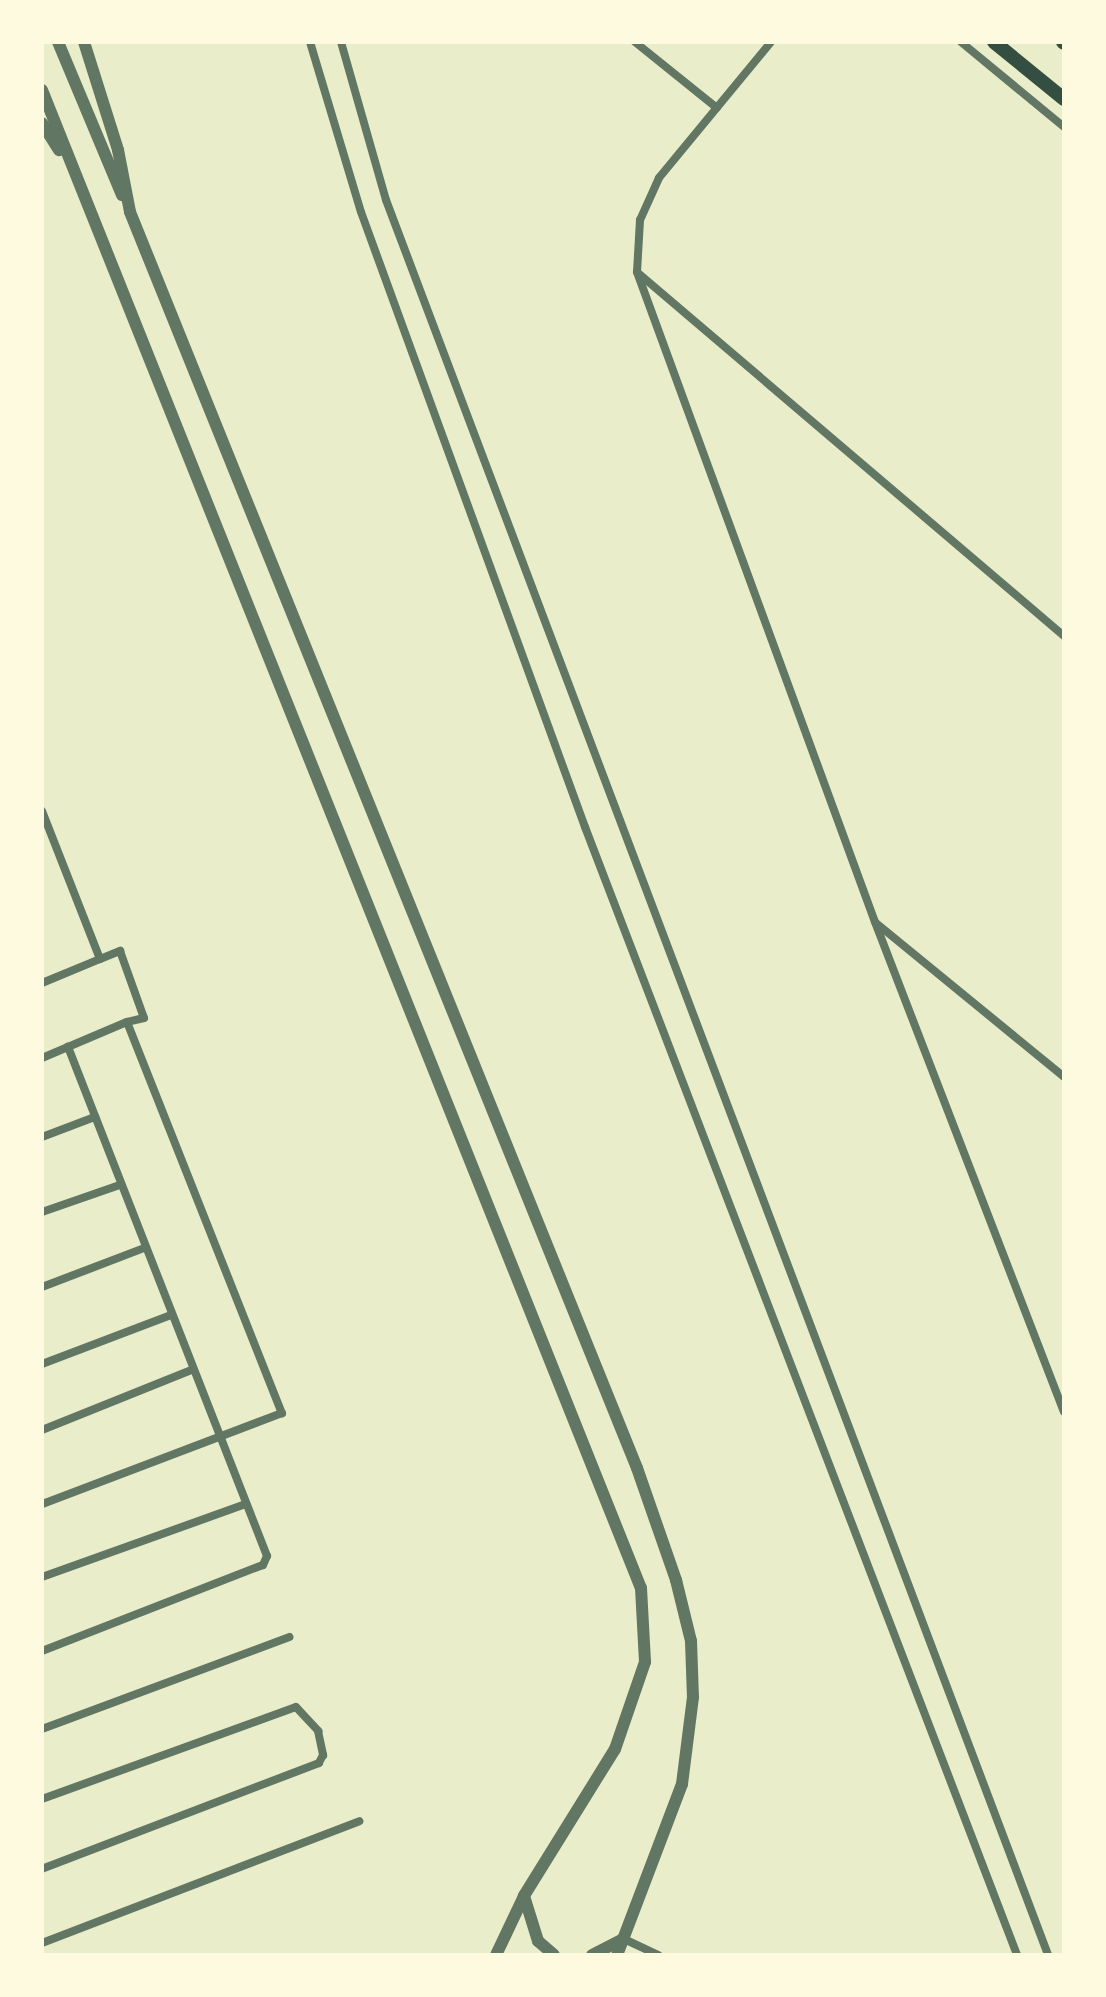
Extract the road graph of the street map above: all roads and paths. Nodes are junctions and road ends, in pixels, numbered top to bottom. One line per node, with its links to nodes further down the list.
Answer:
1 (58, 42): 15 (street)
2 (84, 42): 15 (street)
3 (310, 42): 55 (street)
4 (341, 42): 56 (street)
5 (635, 42): 11 (street)
6 (771, 42): 11 (street)
7 (961, 42): 13 (street)
8 (994, 42): 10 (main road)
9 (42, 90): 14 (street)
10 (1064, 99)
11 (717, 108): 16 (street)
12 (42, 123): 14 (street)
13 (1064, 127)
14 (72, 169): 47 (street)
15 (130, 212): 48 (street)
16 (637, 272): 17 (street); 19 (street)
17 (1064, 636)
18 (42, 811): 20 (street)
19 (875, 922): 25 (street); 35 (street)
20 (100, 959): 21 (street); 22 (street)
21 (42, 983)
22 (127, 1022): 23 (street); 37 (street)
23 (68, 1047): 24 (street); 26 (street)
24 (42, 1058)
25 (1064, 1077)
26 (95, 1117): 27 (street); 28 (street)
27 (42, 1137)
28 (120, 1185): 29 (street); 30 (street)
29 (42, 1212)
30 (144, 1248): 31 (street); 32 (street)
31 (42, 1287)
32 (171, 1315): 33 (street); 34 (street)
33 (42, 1364)
34 (191, 1370): 36 (street); 37 (street)
35 (1064, 1412)
36 (42, 1430)
37 (217, 1437): 38 (street); 39 (street)
38 (42, 1504)
39 (246, 1504): 40 (street); 42 (street)
40 (42, 1577)
41 (289, 1637): 43 (street)
42 (42, 1651)
43 (42, 1729)
44 (42, 1799): 46 (street)
45 (359, 1821): 49 (street)
46 (42, 1869)
47 (524, 1896): 50 (street); 51 (street)
48 (624, 1939): 52 (street); 53 (street); 54 (street)
49 (42, 1943)
50 (496, 1955)
51 (554, 1955)
52 (592, 1955)
53 (617, 1955)
54 (659, 1955)
55 (1017, 1955)
56 (1048, 1955)

